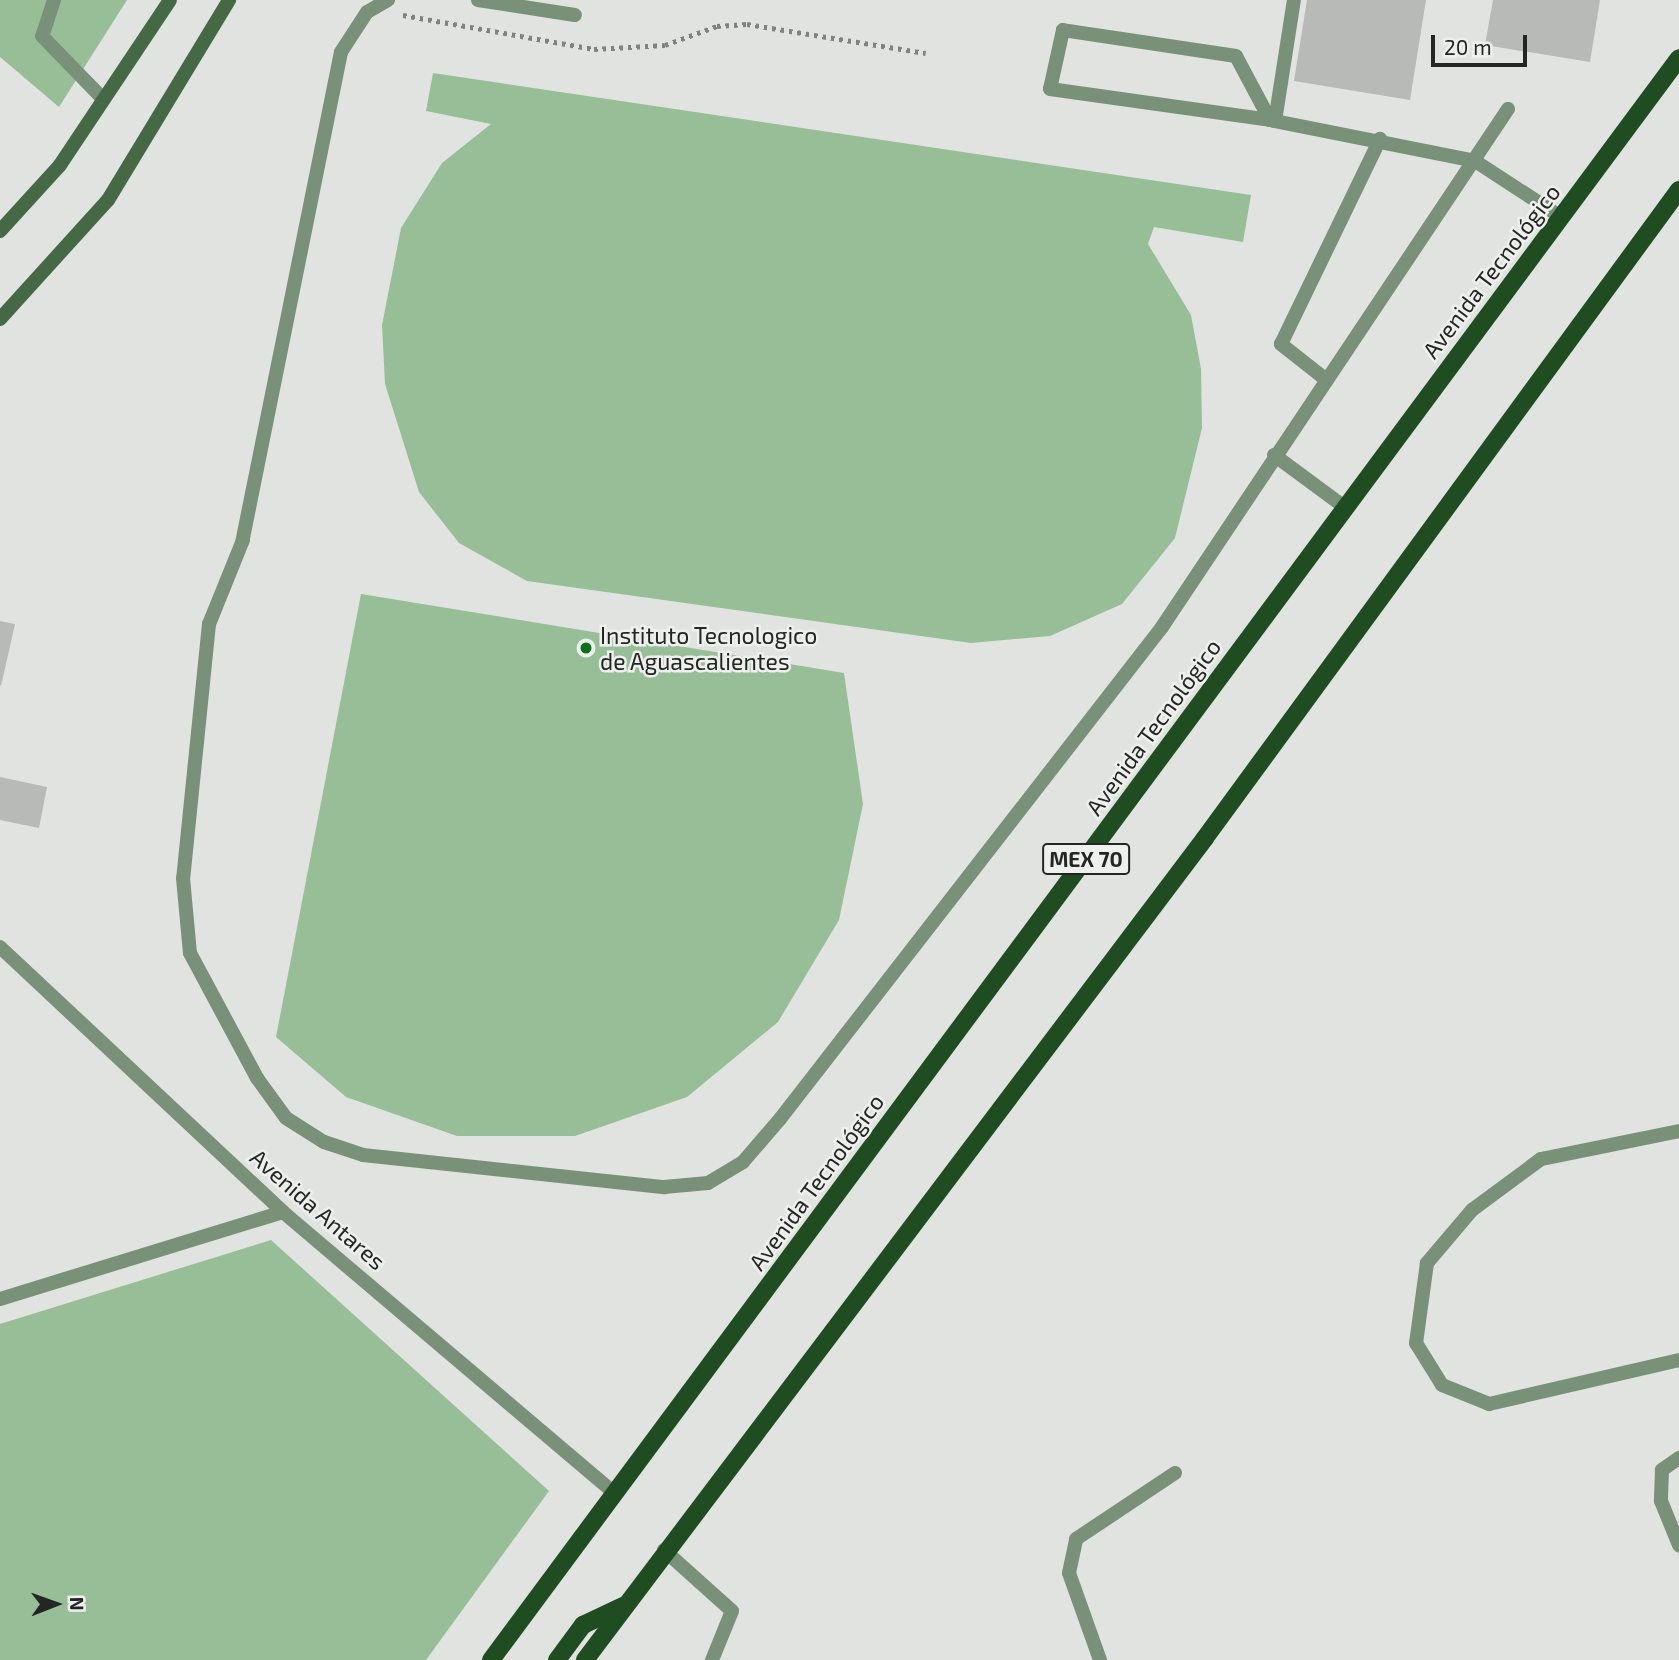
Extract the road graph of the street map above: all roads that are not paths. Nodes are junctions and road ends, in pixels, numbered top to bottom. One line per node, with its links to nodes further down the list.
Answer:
1 (54, 0): 9 (street)
2 (170, 0): 9 (main road)
3 (229, 0): 17 (main road)
4 (388, 0): 19 (street)
5 (478, 0): 7 (street)
6 (1294, 0): 11 (street)
7 (575, 15)
8 (1679, 58): 15 (main road, Avenida Tecnológico / MEX 70)
9 (103, 99): 16 (main road)
10 (1508, 110): 13 (street)
11 (1272, 120): 11 (street); 12 (street)
12 (1380, 139): 13 (street); 18 (street)
13 (1475, 161): 15 (street); 18 (street)
14 (1679, 191): 30 (main road)
15 (1561, 217): 20 (main road, Avenida Tecnológico / MEX 70)
16 (0, 231)
17 (0, 319)
18 (1324, 378): 19 (street)
19 (1274, 455): 20 (street)
20 (1346, 508): 28 (main road, Avenida Tecnológico / MEX 70)
21 (0, 947): 23 (street, Avenida Antares)
22 (1679, 1131): 25 (street)
23 (283, 1212): 24 (street); 28 (street, Avenida Antares)
24 (0, 1299)
25 (1679, 1360)
26 (1679, 1458): 29 (street)
27 (1175, 1473): 36 (street)
28 (616, 1494): 32 (main road, Avenida Tecnológico / MEX 70)
29 (1679, 1545)
30 (664, 1550): 31 (main road); 35 (street)
31 (624, 1606): 33 (main road); 34 (main road)
32 (491, 1660)
33 (557, 1660)
34 (585, 1660)
35 (712, 1660)
36 (1100, 1660)

